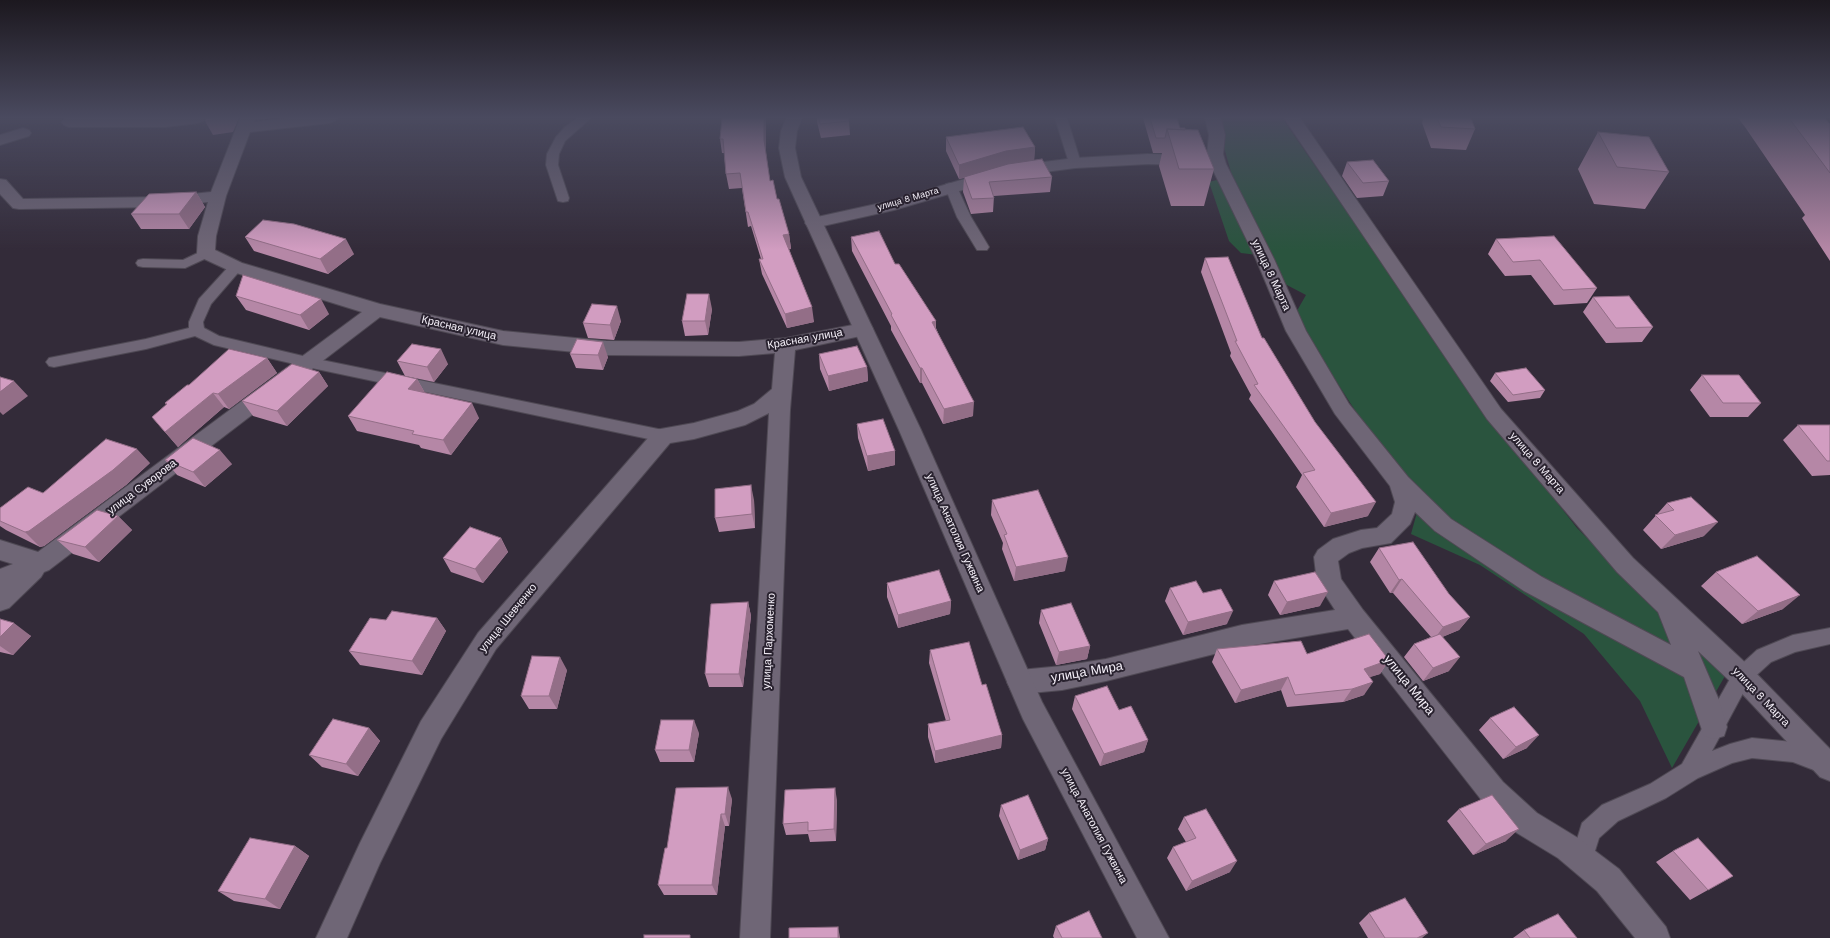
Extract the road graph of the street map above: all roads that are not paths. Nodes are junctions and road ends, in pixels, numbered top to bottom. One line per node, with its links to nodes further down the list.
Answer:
1 (232, 162): 10 (street)
2 (552, 162): 11 (lane)
3 (791, 162): 12 (street, улица Анатолия Гужвина)
4 (1097, 162): 7 (street, улица 8 Марта)
5 (1218, 162): 27 (street, улица 8 Марта)
6 (1322, 162): 32 (street, улица 8 Марта)
7 (1075, 163): 9 (street, улица 8 Марта)
8 (0, 184): 10 (street)
9 (951, 187): 12 (street, улица 8 Марта); 13 (lane)
10 (218, 196): 14 (street)
11 (563, 198)
12 (814, 223): 20 (street, улица Анатолия Гужвина)
13 (982, 247)
14 (206, 253): 16 (lane); 17 (street, Красная улица)
15 (143, 263): 16 (lane)
16 (185, 264): 18 (lane)
17 (236, 267): 19 (street, Красная улица); 21 (lane)
18 (172, 276)
19 (377, 310): 22 (street, Красная улица); 24 (street, улица Суворова)
20 (863, 329): 22 (street, Красная улица); 37 (street, улица Анатолия Гужвина)
21 (196, 331): 23 (lane); 24 (lane)
22 (786, 345): 25 (street, улица Пархоменко)
23 (54, 362)
24 (307, 362): 26 (lane); 29 (street, улица Суворова)
25 (781, 392): 26 (street); 43 (street, улица Пархоменко)
26 (663, 436): 42 (street, улица Шевченко)
27 (1400, 483): 33 (street, улица 8 Марта); 35 (street)
28 (0, 550): 29 (street)
29 (42, 563): 30 (street, улица Суворова); 31 (street, улица Суворова)
30 (0, 579)
31 (0, 601)
32 (1665, 603): 35 (street); 36 (street, улица 8 Марта)
33 (1354, 617): 37 (street, улица Мира); 41 (street, улица Мира)
34 (1830, 636): 36 (lane)
35 (1692, 669): 38 (street)
36 (1742, 676): 38 (lane); 39 (street, улица 8 Марта)
37 (1020, 682): 44 (street, улица Анатолия Гужвина)
38 (1714, 727): 40 (lane)
39 (1828, 767): 40 (lane)
40 (1690, 771): 41 (lane)
41 (1582, 859): 45 (street, улица Мира)
42 (331, 938)
43 (754, 938)
44 (1154, 938)
45 (1655, 938)

